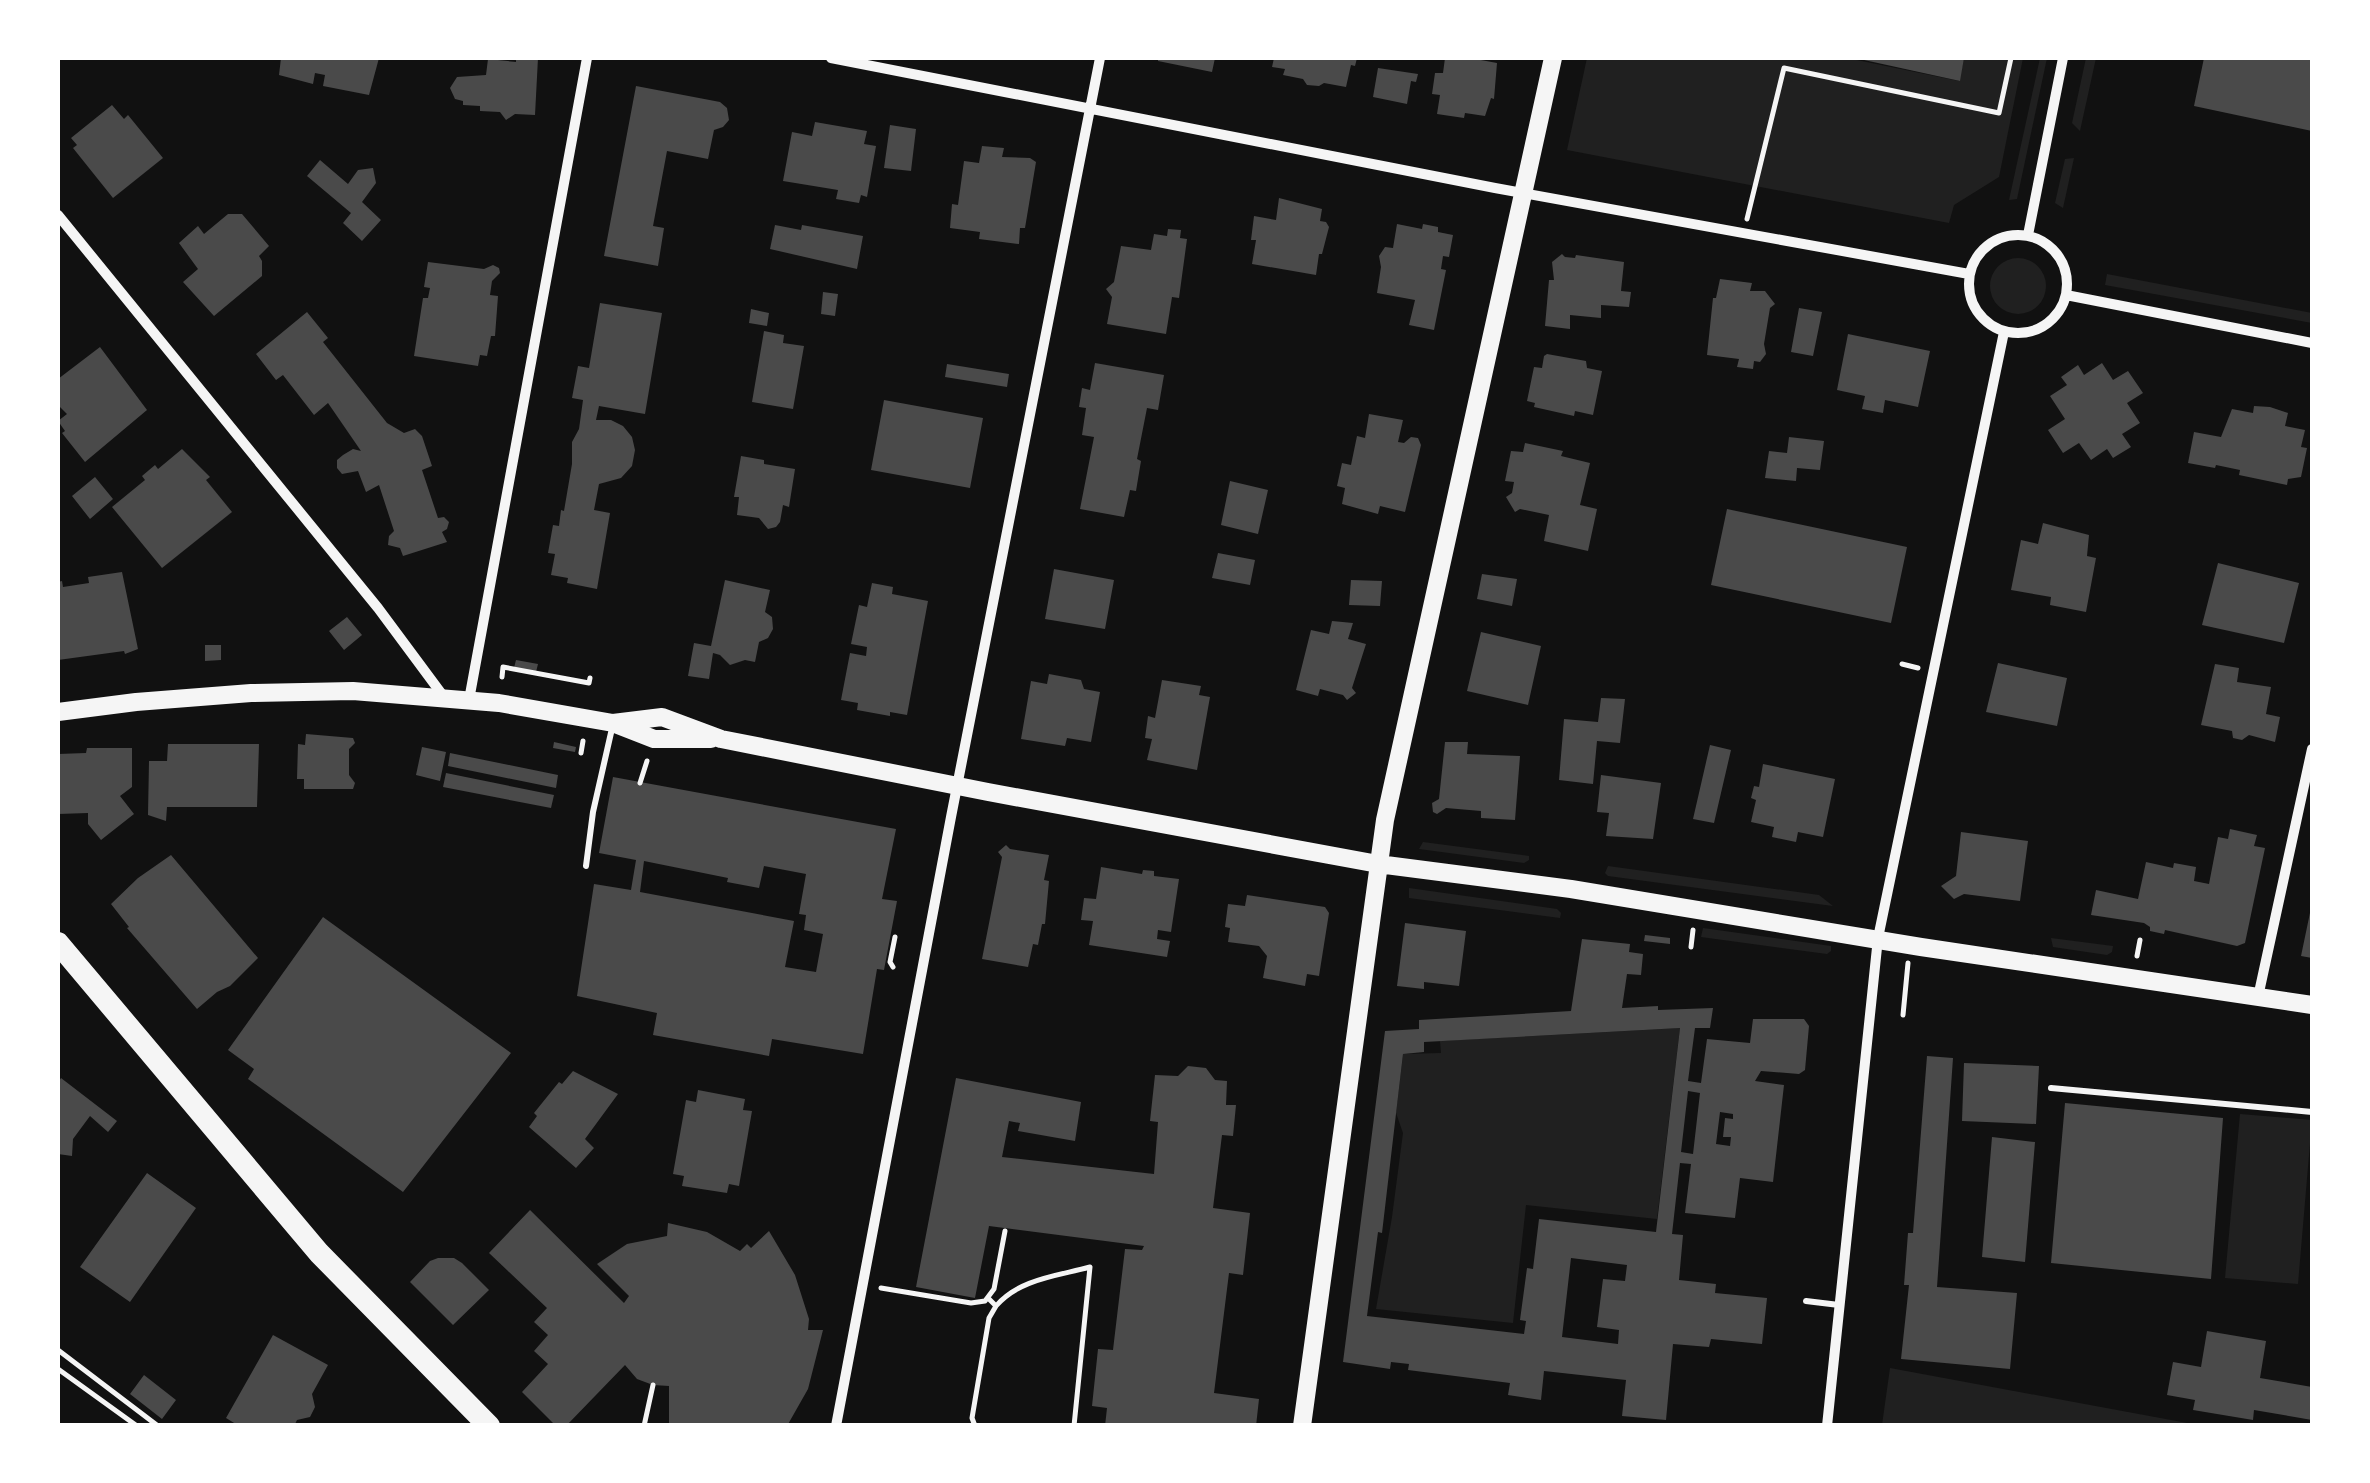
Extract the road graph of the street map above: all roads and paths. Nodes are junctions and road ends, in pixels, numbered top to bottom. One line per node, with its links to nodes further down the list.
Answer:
1 (587, 58): 21 (street)
2 (831, 58): 9 (street)
3 (1100, 58): 9 (street)
4 (1553, 58): 10 (street)
5 (1789, 58): 8 (path)
6 (2011, 58): 8 (path)
7 (2063, 58): 13 (street)
8 (1784, 68): 12 (path)
9 (1090, 109): 10 (street); 29 (street)
10 (1522, 192): 12 (street); 30 (street)
11 (58, 215): 20 (street)
12 (1744, 232): 14 (street)
13 (2028, 235): 14 (street); 15 (street)
14 (1969, 274): 16 (street)
15 (2066, 295): 16 (street); 17 (street)
16 (2004, 332): 34 (street)
17 (2312, 342)
18 (502, 676): 19 (path)
19 (590, 678)
20 (444, 697): 21 (street); 22 (street)
21 (468, 700): 23 (street)
22 (58, 712)
23 (613, 723): 29 (street); 31 (lane)
24 (583, 741): 26 (path)
25 (2312, 748): 41 (street)
26 (581, 754)
27 (647, 760): 28 (path)
28 (640, 783)
29 (957, 786): 30 (street); 47 (street)
30 (1378, 864): 34 (street); 62 (street)
31 (586, 866)
32 (1694, 927): 38 (path)
33 (894, 937): 40 (path)
34 (1878, 938): 37 (street); 50 (street)
35 (2140, 940): 39 (path)
36 (58, 943): 57 (main road)
37 (1909, 944): 41 (street); 43 (path)
38 (1692, 946)
39 (2137, 956)
40 (893, 967)
41 (2258, 997): 42 (street)
42 (2312, 1006)
43 (1904, 1015)
44 (2051, 1088): 45 (lane)
45 (2312, 1112)
46 (1005, 1232): 48 (path)
47 (863, 1285): 48 (path); 59 (street)
48 (988, 1298): 51 (path)
49 (1806, 1301): 50 (lane)
50 (1839, 1305): 63 (street)
51 (996, 1306): 60 (path); 61 (path)
52 (58, 1350): 56 (path)
53 (58, 1369): 55 (path)
54 (653, 1385): 58 (path)
55 (136, 1426)
56 (158, 1426)
57 (490, 1426)
58 (644, 1426)
59 (836, 1426)
60 (974, 1426)
61 (1074, 1426)
62 (1302, 1426)
63 (1826, 1426)

